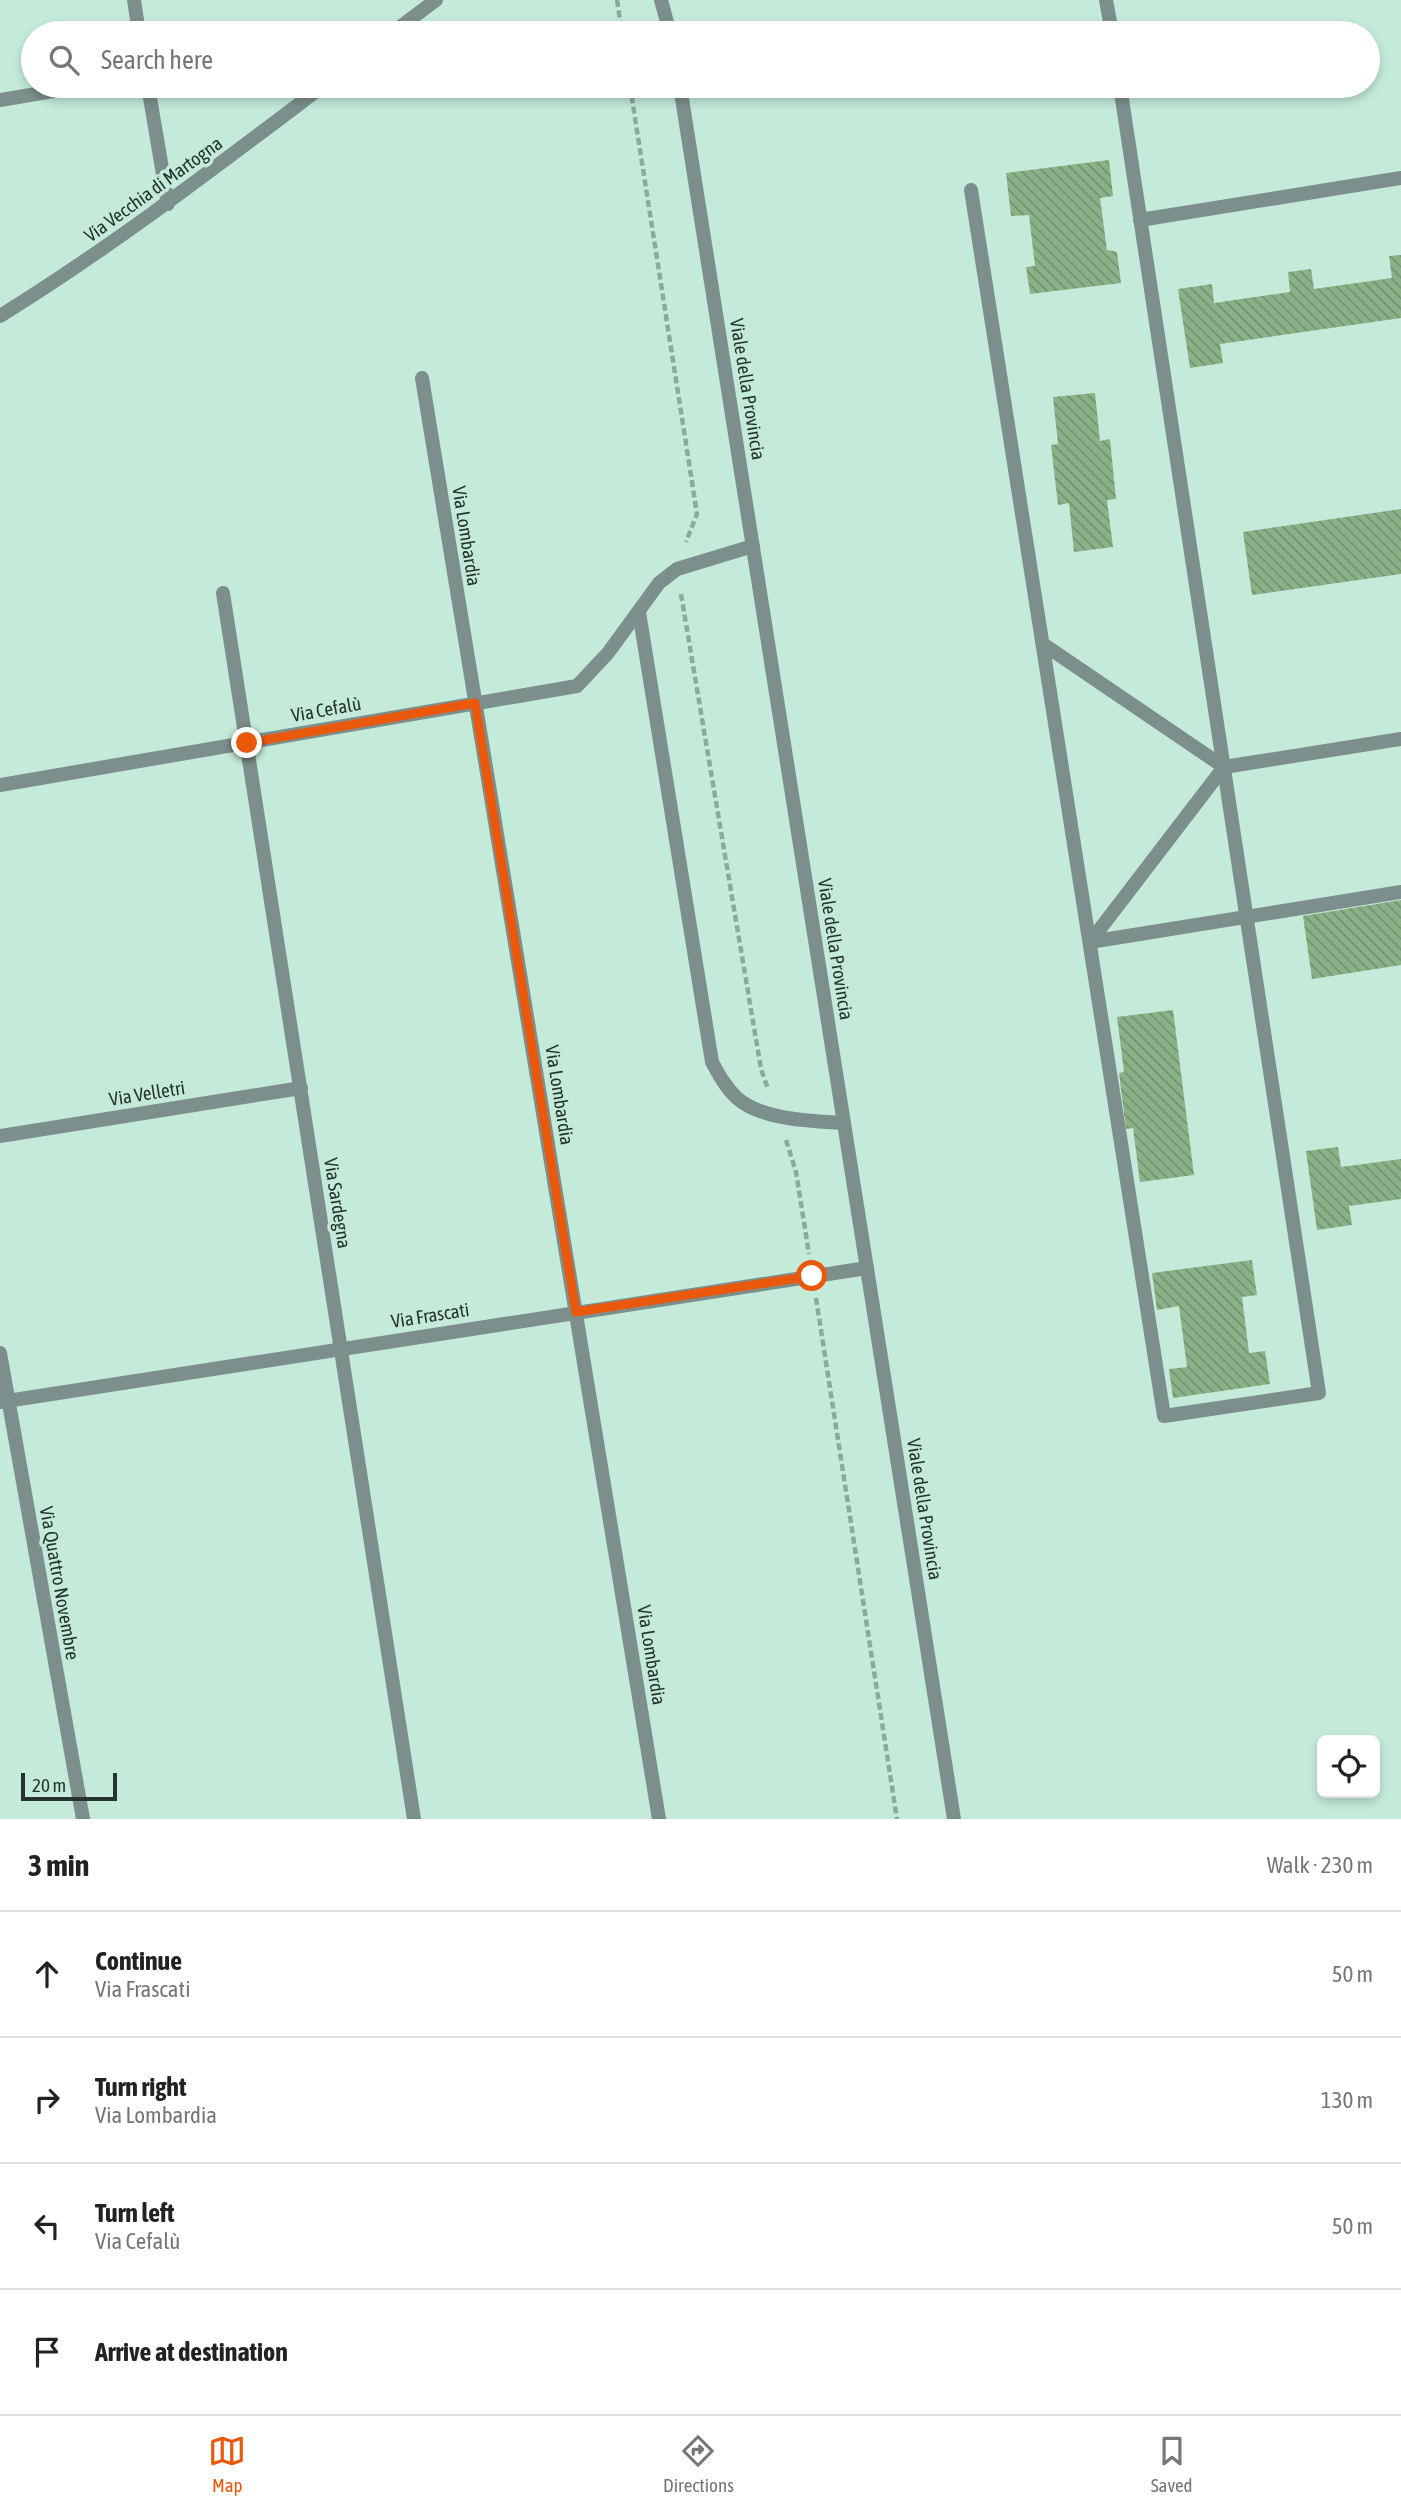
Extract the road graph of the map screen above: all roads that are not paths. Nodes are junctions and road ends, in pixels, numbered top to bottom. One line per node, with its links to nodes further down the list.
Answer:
1 (134, 0): 5 (street)
2 (436, 0): 6 (street)
3 (661, 0): 7 (street)
4 (1106, 0): 8 (street)
5 (137, 21)
6 (408, 21)
7 (667, 21)
8 (1110, 21)
9 (21, 96): 14 (street)
10 (150, 98): 17 (street)
11 (307, 98): 17 (street, Via Vecchia di Martogna)
12 (682, 98): 21 (street, Viale della Provincia)
13 (1121, 98): 18 (street)
14 (0, 100)
15 (1401, 178): 18 (street)
16 (971, 190): 24 (street)
17 (167, 204): 19 (street, Via Vecchia di Martogna)
18 (1140, 219): 28 (street)
19 (0, 316)
20 (422, 377): 25 (street, Via Lombardia)
21 (753, 546): 23 (street); 34 (street, Viale della Provincia)
22 (223, 593): 27 (street, Via Sardegna)
23 (639, 612): 25 (street, Via Cefalù); 34 (street)
24 (1043, 644): 28 (street); 32 (street)
25 (475, 703): 27 (street, Via Cefalù); 37 (street, Via Lombardia)
26 (1401, 739): 28 (street)
27 (247, 743): 29 (street, Via Cefalù); 33 (street, Via Sardegna)
28 (1224, 767): 31 (street); 32 (street)
29 (0, 785)
30 (1401, 892): 31 (street)
31 (1246, 917): 32 (street); 32 (street)
32 (1090, 942)
33 (301, 1088): 35 (street, Via Velletri); 38 (street, Via Sardegna)
34 (844, 1123): 36 (street, Viale della Provincia)
35 (0, 1136)
36 (867, 1268): 37 (street, Via Frascati); 44 (street, Viale della Provincia)
37 (576, 1312): 38 (street, Via Frascati); 43 (street, Via Lombardia)
38 (342, 1349): 40 (street, Via Frascati); 42 (street, Via Sardegna)
39 (0, 1353): 40 (street, Via Quattro Novembre)
40 (4, 1401): 41 (street, Via Quattro Novembre)
41 (83, 1819)
42 (414, 1819)
43 (659, 1819)
44 (954, 1819)

